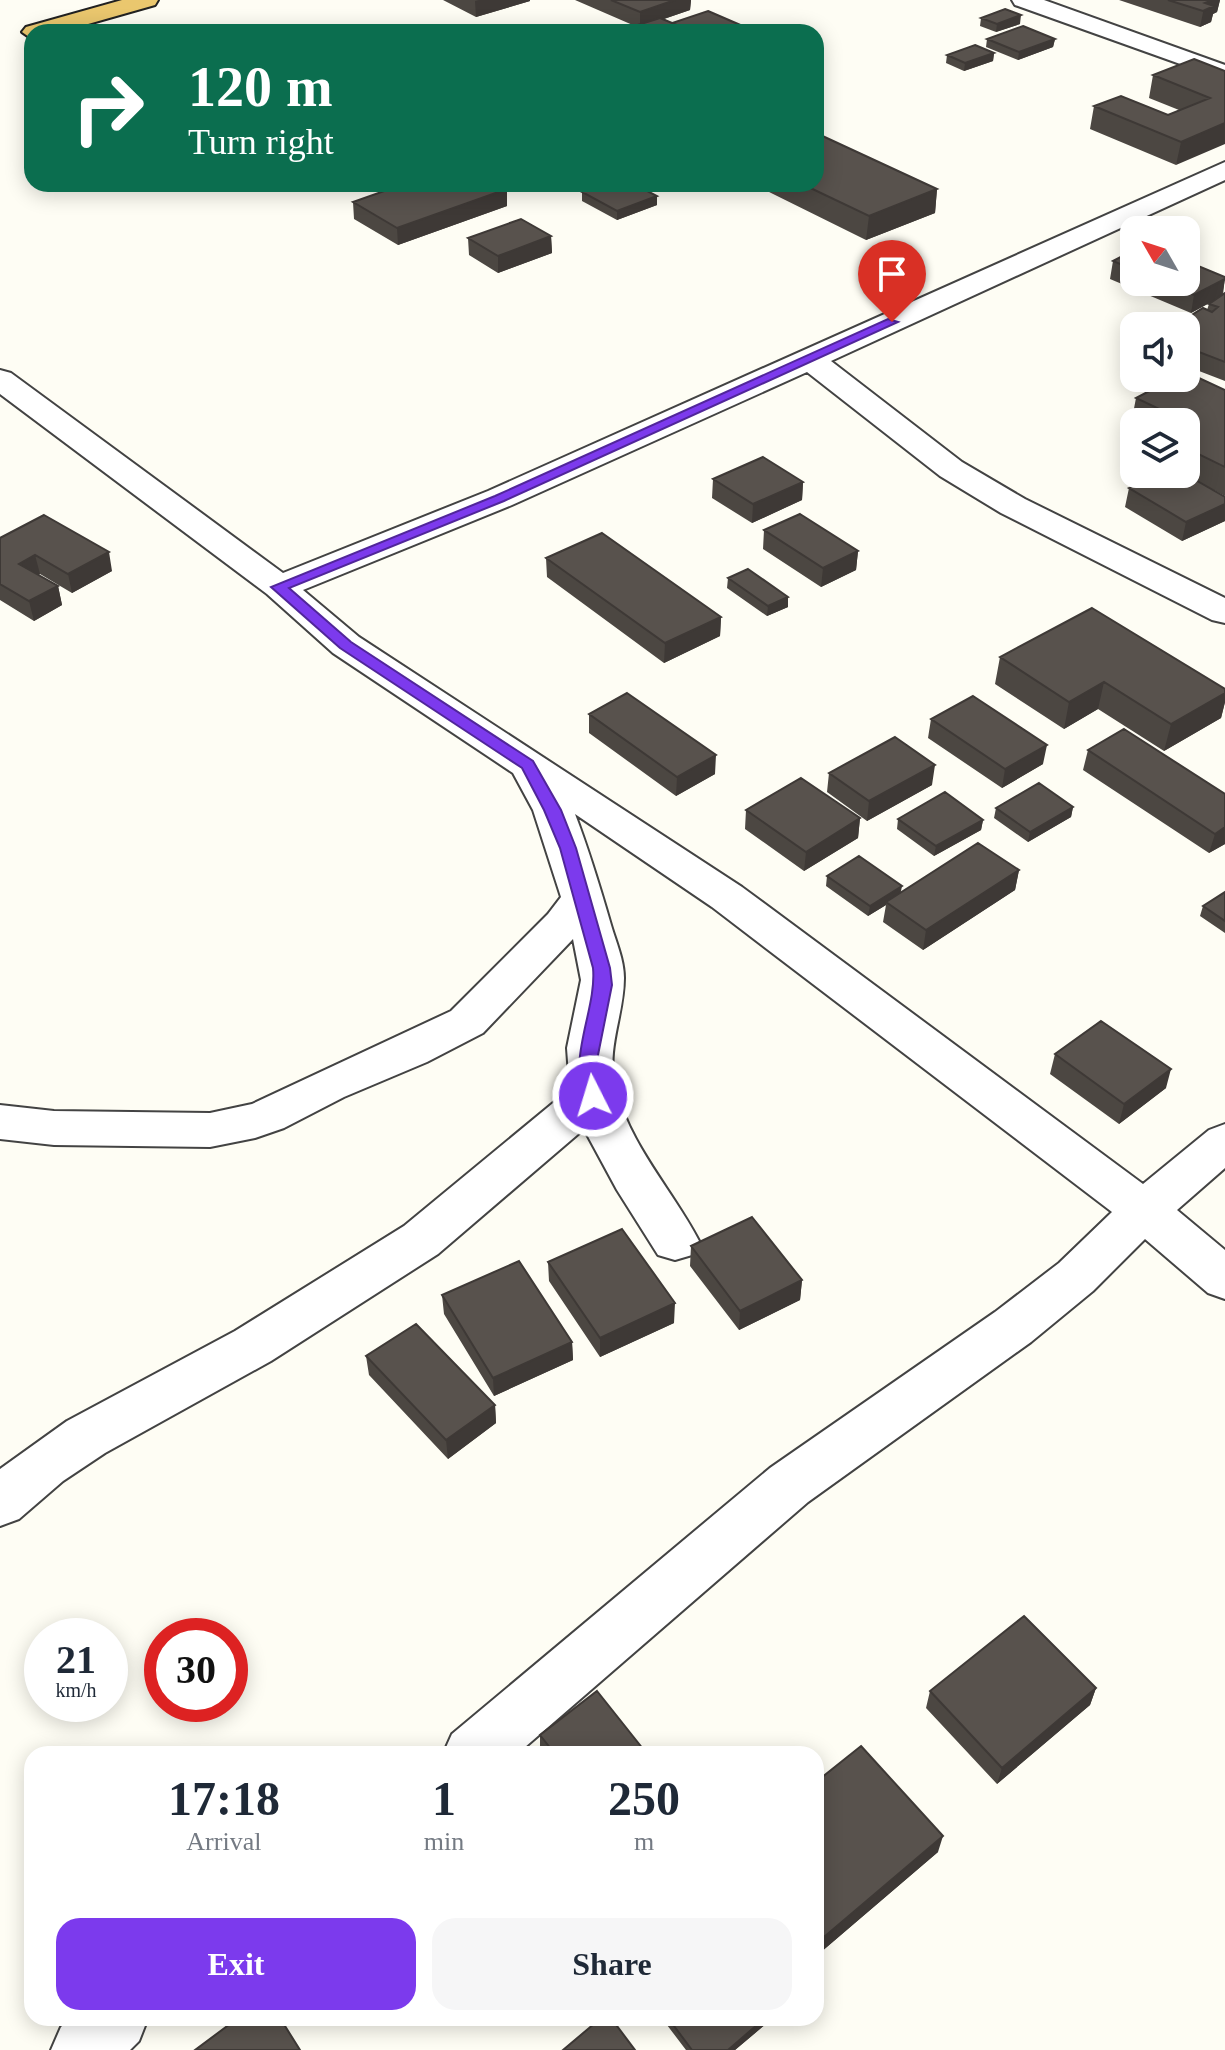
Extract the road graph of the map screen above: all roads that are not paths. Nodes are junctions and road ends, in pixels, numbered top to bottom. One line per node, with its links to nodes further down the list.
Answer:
1 (147, 0): 3 (highway)
2 (1023, 0): 4 (street)
3 (62, 24)
4 (1225, 73)
5 (1225, 170): 6 (street)
6 (809, 359): 8 (street); 9 (street)
7 (0, 379): 8 (street)
8 (279, 587): 10 (street)
9 (1225, 612)
10 (528, 764): 11 (street); 15 (street)
11 (582, 898): 12 (street); 13 (street)
12 (593, 1096): 16 (street); 18 (street)
13 (0, 1122)
14 (1225, 1142): 15 (street)
15 (1144, 1210): 17 (street); 19 (street)
16 (675, 1241)
17 (1225, 1279)
18 (0, 1502)
19 (482, 1746)
20 (108, 2026): 21 (street)
21 (84, 2050)

